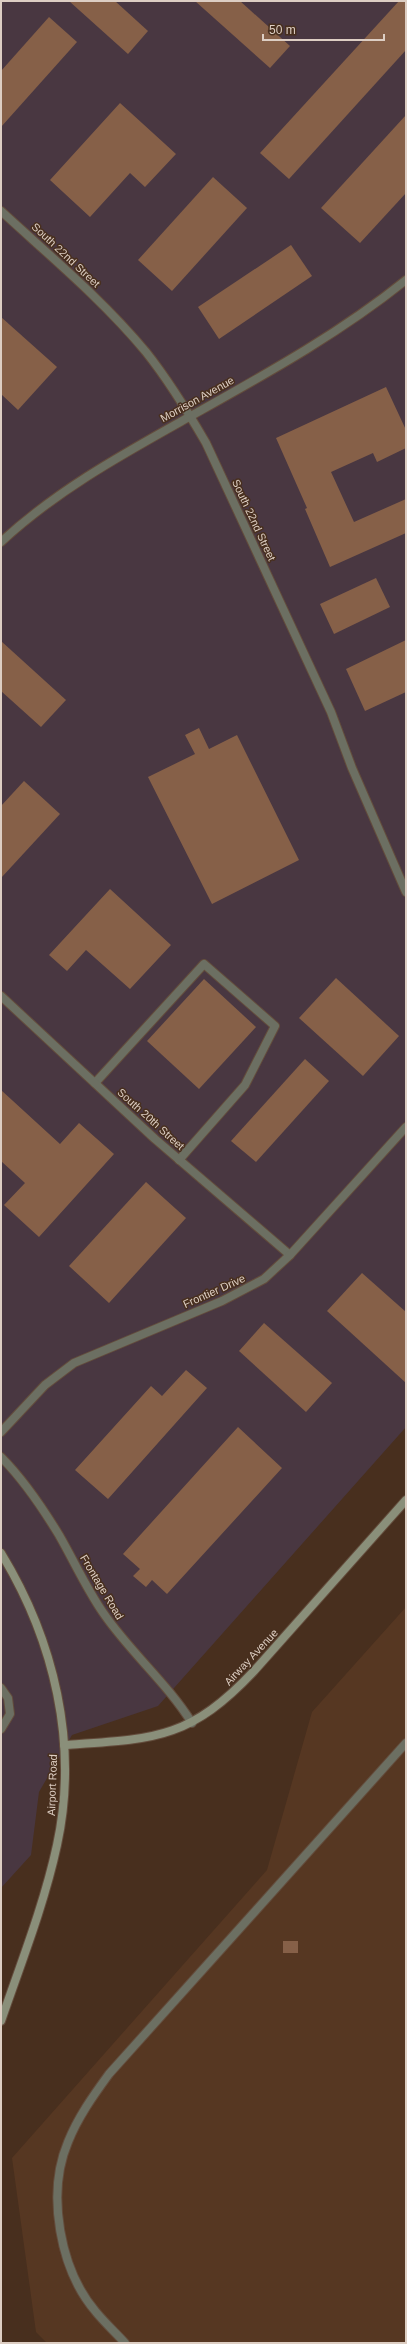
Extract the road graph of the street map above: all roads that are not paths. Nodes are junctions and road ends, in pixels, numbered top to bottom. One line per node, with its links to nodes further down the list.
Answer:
1 (1, 211): 3 (street, South 22nd Street)
2 (406, 280): 3 (street, Morrison Avenue)
3 (190, 416): 4 (street, Morrison Avenue); 5 (street, South 22nd Street)
4 (1, 542)
5 (406, 892)
6 (1, 996): 7 (street, South 20th Street)
7 (95, 1083): 9 (street, South 20th Street); 9 (street)
8 (406, 1127): 10 (street, Frontier Drive)
9 (179, 1160): 10 (street, South 20th Street)
10 (290, 1255): 11 (street, Frontier Drive)
11 (1, 1432)
12 (1, 1457): 16 (street, Frontage Road)
13 (406, 1500): 16 (main road, Airway Avenue)
14 (1, 1553): 19 (main road, Airport Road)
15 (1, 1688): 17 (street)
16 (192, 1723): 19 (main road, Airway Avenue)
17 (1, 1729)
18 (406, 1743): 21 (street)
19 (64, 1746): 20 (main road, Airport Road)
20 (1, 2021)
21 (125, 2343)

